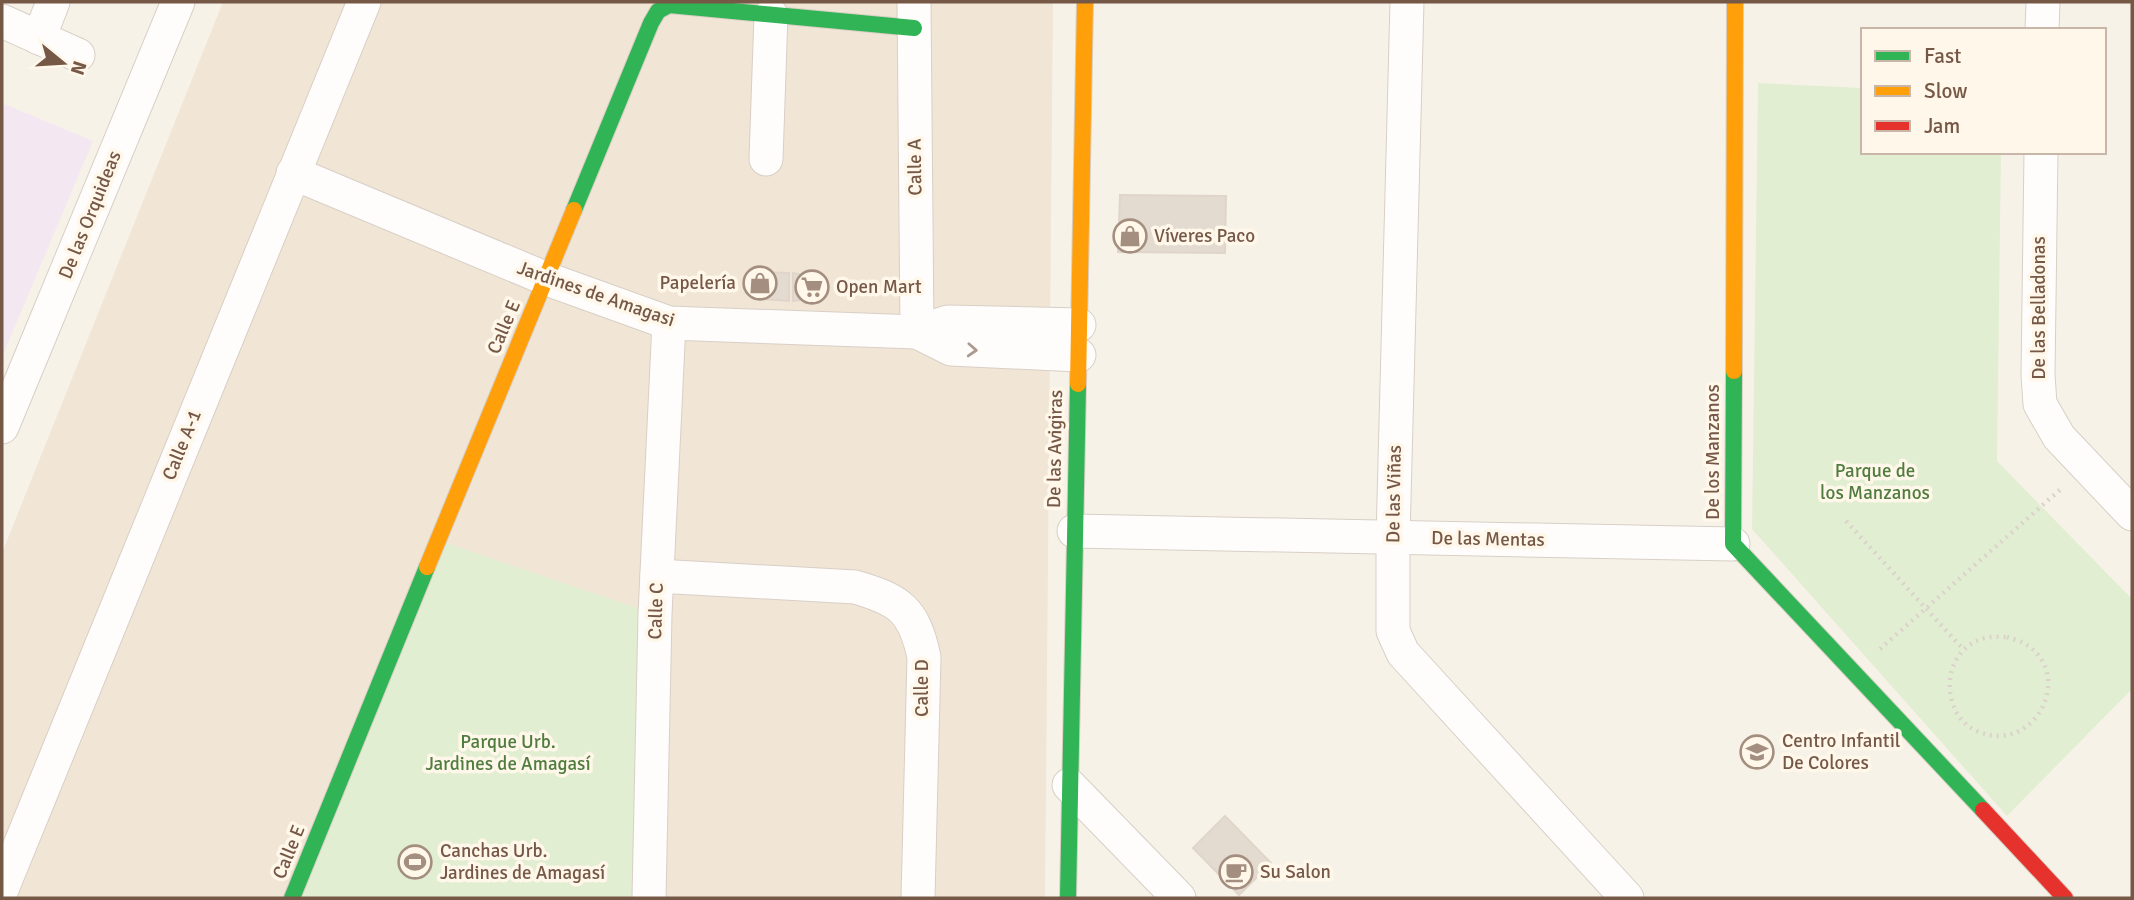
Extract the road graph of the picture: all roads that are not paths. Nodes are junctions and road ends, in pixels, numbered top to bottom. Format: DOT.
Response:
graph roads {
  1 [pos="53,2"];
  2 [pos="178,2"];
  3 [pos="363,2"];
  4 [pos="1085,2"];
  5 [pos="1407,2"];
  6 [pos="1735,2"];
  7 [pos="2043,2"];
  8 [pos="771,15"];
  9 [pos="914,15"];
  10 [pos="2,21"];
  11 [pos="2042,28"];
  12 [pos="39,38"];
  13 [pos="78,55"];
  14 [pos="2041,154"];
  15 [pos="766,159"];
  16 [pos="293,173"];
  17 [pos="547,279"];
  18 [pos="669,323"];
  19 [pos="917,332"];
  20 [pos="1079,340"];
  21 [pos="2,428"];
  22 [pos="2132,514"];
  23 [pos="1074,531"];
  24 [pos="1393,538"];
  25 [pos="1733,544"];
  26 [pos="657,576"];
  27 [pos="1069,785"];
  28 [pos="2,890"];
  29 [pos="292,898"];
  30 [pos="649,898"];
  31 [pos="918,898"];
  32 [pos="1068,898"];
  33 [pos="1180,898"];
  34 [pos="1627,898"];
  35 [pos="2065,898"];
  1 -- 12 [label="street"];
  2 -- 21 [label="street, De las Orquideas"];
  3 -- 16 [label="street, Calle A-1"];
  4 -- 20 [label="street, De las Avigiras"];
  5 -- 24 [label="street, De las Viñas"];
  6 -- 25 [label="street, De los Manzanos"];
  7 -- 11 [label="street"];
  8 -- 9 [label="street, Calle E"];
  8 -- 15 [label="street"];
  8 -- 17 [label="street, Calle E"];
  9 -- 19 [label="street, Calle A"];
  10 -- 12 [label="street"];
  12 -- 13 [label="street"];
  14 -- 22 [label="street, De las Belladonas"];
  16 -- 17 [label="street, Jardines de Amagasi"];
  16 -- 28 [label="street, Calle A-1"];
  17 -- 18 [label="street, Jardines de Amagasi"];
  17 -- 29 [label="street, Calle E"];
  18 -- 19 [label="street, Jardines de Amagasi"];
  18 -- 26 [label="street, Calle C"];
  19 -- 20 [label="street, Jardines de Amagasi"];
  20 -- 23 [label="street, De las Avigiras"];
  23 -- 24 [label="street, De las Mentas"];
  23 -- 27 [label="street, De las Avigiras"];
  24 -- 25 [label="street, De las Mentas"];
  24 -- 34 [label="street, De las Viñas"];
  25 -- 35 [label="street, De los Manzanos"];
  26 -- 30 [label="street, Calle C"];
  26 -- 31 [label="street, Calle D"];
  27 -- 32 [label="street, De las Avigiras"];
  27 -- 33 [label="street"];
}
